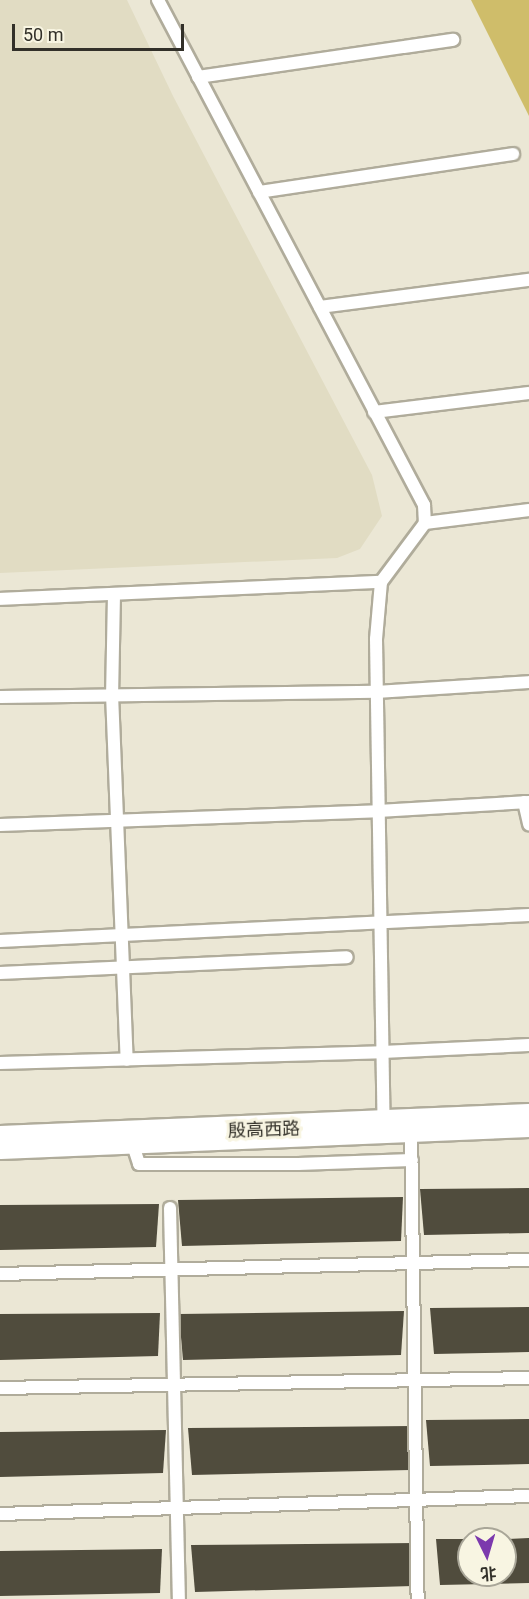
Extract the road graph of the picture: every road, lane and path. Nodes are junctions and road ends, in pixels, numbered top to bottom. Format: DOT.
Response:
graph roads {
  1 [pos="158,0"];
  2 [pos="453,40"];
  3 [pos="198,76"];
  4 [pos="513,154"];
  5 [pos="259,192"];
  6 [pos="529,280"];
  7 [pos="320,307"];
  8 [pos="529,393"];
  9 [pos="374,412"];
  10 [pos="529,510"];
  11 [pos="425,523"];
  12 [pos="381,582"];
  13 [pos="114,594"];
  14 [pos="0,599"];
  15 [pos="529,682"];
  16 [pos="376,692"];
  17 [pos="112,694"];
  18 [pos="0,697"];
  19 [pos="526,802"];
  20 [pos="378,811"];
  21 [pos="117,822"];
  22 [pos="529,824"];
  23 [pos="0,825"];
  24 [pos="529,915"];
  25 [pos="380,923"];
  26 [pos="121,936"];
  27 [pos="0,941"];
  28 [pos="347,957"];
  29 [pos="123,967"];
  30 [pos="0,973"];
  31 [pos="529,1045"];
  32 [pos="382,1052"];
  33 [pos="127,1059"];
  34 [pos="0,1063"];
  35 [pos="529,1101"];
  36 [pos="393,1119"];
  37 [pos="0,1120"];
  38 [pos="529,1120"];
  39 [pos="130,1136"];
  40 [pos="0,1142"];
  41 [pos="412,1160"];
  42 [pos="171,1208"];
  43 [pos="529,1260"];
  44 [pos="413,1263"];
  45 [pos="172,1270"];
  46 [pos="0,1274"];
  47 [pos="529,1378"];
  48 [pos="415,1380"];
  49 [pos="174,1384"];
  50 [pos="0,1388"];
  51 [pos="529,1496"];
  52 [pos="417,1500"];
  53 [pos="177,1508"];
  54 [pos="0,1514"];
  55 [pos="179,1599"];
  56 [pos="418,1599"];
  1 -- 3 [label="lane"];
  2 -- 3 [label="lane"];
  3 -- 5 [label="lane"];
  4 -- 5 [label="lane"];
  5 -- 7 [label="lane"];
  6 -- 7 [label="lane"];
  7 -- 9 [label="lane"];
  8 -- 9 [label="lane"];
  9 -- 11 [label="lane"];
  10 -- 11 [label="lane"];
  11 -- 12 [label="lane"];
  12 -- 13 [label="lane"];
  12 -- 16 [label="lane"];
  13 -- 14 [label="lane"];
  13 -- 17 [label="lane"];
  15 -- 16 [label="lane"];
  16 -- 17 [label="lane"];
  16 -- 20 [label="lane"];
  17 -- 18 [label="lane"];
  17 -- 21 [label="lane"];
  19 -- 20 [label="lane"];
  19 -- 22 [label="lane"];
  20 -- 21 [label="lane"];
  20 -- 25 [label="lane"];
  21 -- 23 [label="lane"];
  21 -- 26 [label="lane"];
  24 -- 25 [label="lane"];
  25 -- 26 [label="lane"];
  25 -- 32 [label="lane"];
  26 -- 27 [label="lane"];
  26 -- 29 [label="lane"];
  28 -- 29 [label="lane"];
  29 -- 30 [label="lane"];
  29 -- 33 [label="lane"];
  31 -- 32 [label="lane"];
  32 -- 33 [label="lane"];
  32 -- 36 [label="lane"];
  33 -- 34 [label="lane"];
  35 -- 36 [label="main road, 殷高西路"];
  36 -- 37 [label="main road, 殷高西路"];
  36 -- 38 [label="main road, 殷高西路"];
  36 -- 39 [label="main road, 殷高西路"];
  36 -- 41 [label="lane"];
  39 -- 40 [label="main road, 殷高西路"];
  39 -- 41 [label="lane"];
  41 -- 44 [label="lane"];
  42 -- 45 [label="lane"];
  43 -- 44 [label="lane"];
  44 -- 45 [label="lane"];
  44 -- 48 [label="lane"];
  45 -- 46 [label="lane"];
  45 -- 49 [label="lane"];
  47 -- 48 [label="lane"];
  48 -- 49 [label="lane"];
  48 -- 52 [label="lane"];
  49 -- 50 [label="lane"];
  49 -- 53 [label="lane"];
  51 -- 52 [label="lane"];
  52 -- 53 [label="lane"];
  52 -- 56 [label="lane"];
  53 -- 54 [label="lane"];
  53 -- 55 [label="lane"];
}
